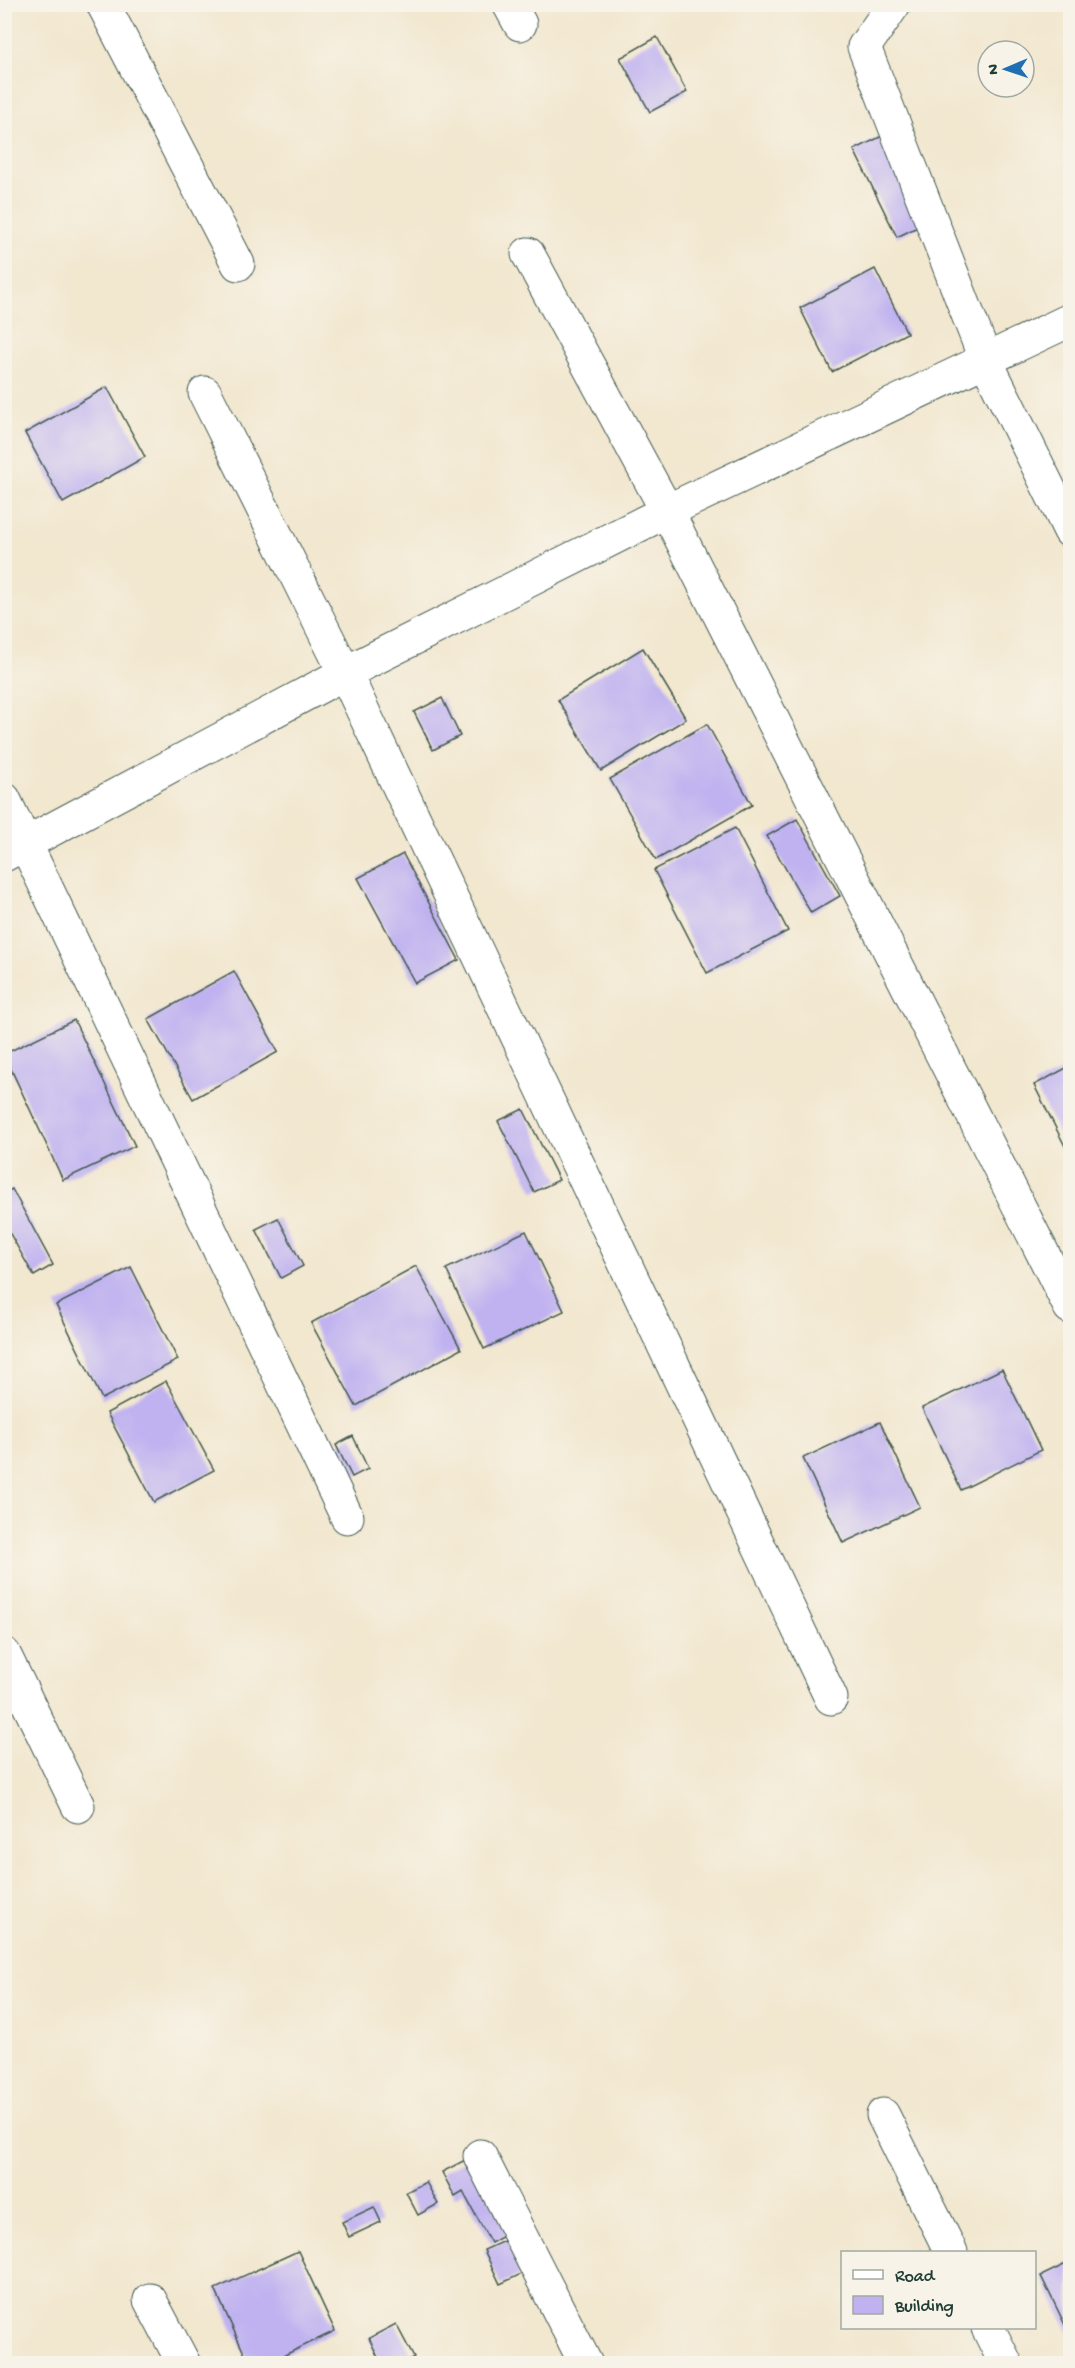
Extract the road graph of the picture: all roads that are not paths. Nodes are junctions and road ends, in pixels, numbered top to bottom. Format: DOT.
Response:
graph roads {
  1 [pos="103,4"];
  2 [pos="894,4"];
  3 [pos="528,254"];
  4 [pos="238,264"];
  5 [pos="1071,320"];
  6 [pos="986,361"];
  7 [pos="205,393"];
  8 [pos="667,512"];
  9 [pos="1071,531"];
  10 [pos="345,673"];
  11 [pos="4,799"];
  12 [pos="15,849"];
  13 [pos="1071,1307"];
  14 [pos="346,1516"];
  15 [pos="4,1654"];
  16 [pos="831,1698"];
  17 [pos="78,1806"];
  18 [pos="883,2115"];
  19 [pos="480,2156"];
  20 [pos="950,2251"];
  21 [pos="150,2300"];
  22 [pos="988,2329"];
  23 [pos="184,2364"];
  24 [pos="586,2364"];
  25 [pos="1006,2364"];
  1 -- 4 [label="street"];
  2 -- 6 [label="street"];
  3 -- 8 [label="street"];
  5 -- 6 [label="street"];
  6 -- 8 [label="street"];
  6 -- 9 [label="street"];
  7 -- 10 [label="street"];
  8 -- 10 [label="street"];
  8 -- 13 [label="street"];
  10 -- 12 [label="street"];
  10 -- 16 [label="street"];
  11 -- 12 [label="street"];
  12 -- 14 [label="street"];
  15 -- 17 [label="street"];
  18 -- 20 [label="street"];
  19 -- 24 [label="street"];
  21 -- 23 [label="street"];
  22 -- 25 [label="street"];
}
